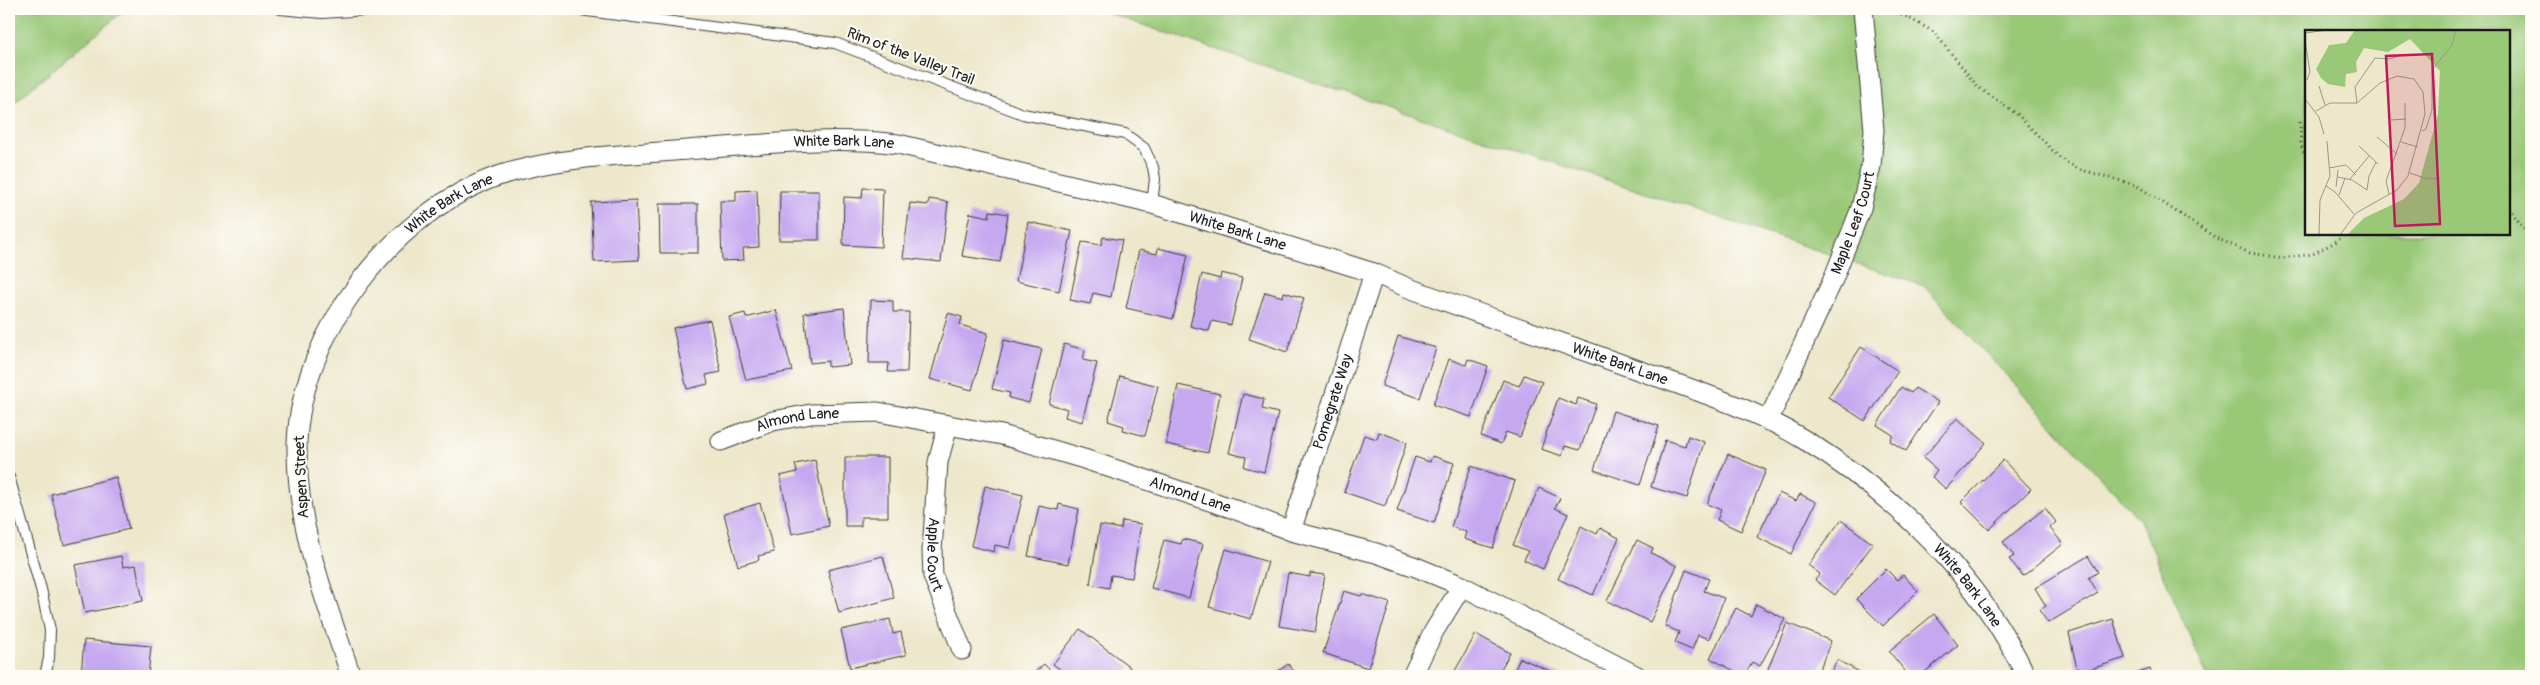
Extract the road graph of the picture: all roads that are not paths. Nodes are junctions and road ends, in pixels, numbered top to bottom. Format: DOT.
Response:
graph roads {
  1 [pos="280,9"];
  2 [pos="382,9"];
  3 [pos="572,9"];
  4 [pos="1863,9"];
  5 [pos="1152,204"];
  6 [pos="1374,273"];
  7 [pos="358,284"];
  8 [pos="1768,421"];
  9 [pos="948,426"];
  10 [pos="721,441"];
  11 [pos="9,477"];
  12 [pos="1291,531"];
  13 [pos="1462,586"];
  14 [pos="962,650"];
  15 [pos="45,676"];
  16 [pos="351,676"];
  17 [pos="1412,676"];
  18 [pos="1636,676"];
  19 [pos="2026,676"];
  1 -- 2 [label="lane"];
  3 -- 5 [label="lane, Rim of the Valley Trail"];
  4 -- 8 [label="street, Maple Leaf Court"];
  5 -- 6 [label="street, White Bark Lane"];
  5 -- 7 [label="street, White Bark Lane"];
  6 -- 8 [label="street, White Bark Lane"];
  6 -- 12 [label="street, Pomegrate Way"];
  7 -- 16 [label="street, Aspen Street"];
  8 -- 19 [label="street, White Bark Lane"];
  9 -- 10 [label="street, Almond Lane"];
  9 -- 12 [label="street, Almond Lane"];
  9 -- 14 [label="street, Apple Court"];
  11 -- 15 [label="lane"];
  12 -- 13 [label="street, Almond Lane"];
  13 -- 17 [label="street"];
  13 -- 18 [label="street, Almond Lane"];
}
